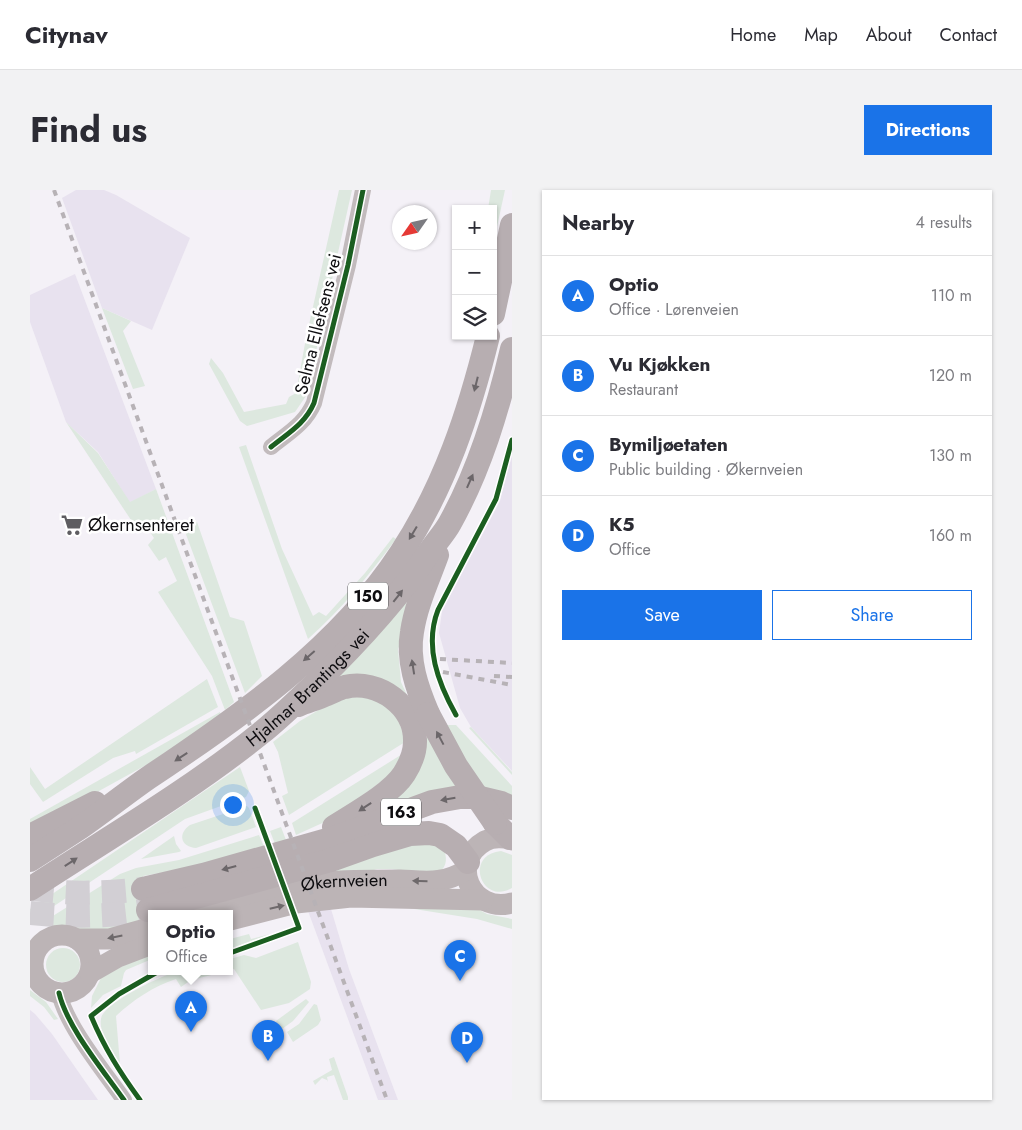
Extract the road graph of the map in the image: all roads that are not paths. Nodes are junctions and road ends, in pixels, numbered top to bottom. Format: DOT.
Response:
graph roads {
  1 [pos="363,190"];
  2 [pos="512,225"];
  3 [pos="497,295"];
  4 [pos="487,340"];
  5 [pos="512,350"];
  6 [pos="271,447"];
  7 [pos="449,525"];
  8 [pos="292,707"];
  9 [pos="419,716"];
  10 [pos="147,779"];
  11 [pos="507,827"];
  12 [pos="30,836"];
  13 [pos="292,850"];
  14 [pos="30,860"];
  15 [pos="467,866"];
  16 [pos="30,889"];
  17 [pos="482,900"];
  18 [pos="510,905"];
  19 [pos="148,909"];
  20 [pos="203,910"];
  21 [pos="233,919"];
  22 [pos="77,938"];
  23 [pos="148,946"];
  24 [pos="33,952"];
  25 [pos="90,973"];
  26 [pos="34,980"];
  27 [pos="59,993"];
  28 [pos="124,1100"];
  1 -- 6 [label="street, Selma Ellefsens vei"];
  2 -- 3 [label="highway"];
  4 -- 10 [label="highway, Hjalmar Brantings vei / 150, one-way"];
  7 -- 5 [label="highway, Hjalmar Brantings vei / 150, one-way"];
  8 -- 7 [label="highway, Hjalmar Brantings vei / 150, one-way"];
  9 -- 7 [label="highway, one-way"];
  8 -- 9 [label="highway"];
  16 -- 8 [label="highway, Hjalmar Brantings vei / 150, one-way"];
  11 -- 9 [label="highway, one-way, bridge"];
  9 -- 13 [label="highway, one-way"];
  10 -- 12 [label="highway"];
  10 -- 14 [label="highway, Hjalmar Brantings vei / 150"];
  11 -- 13 [label="highway, 163, one-way"];
  11 -- 15 [label="main road"];
  13 -- 19 [label="highway, 163, one-way"];
  15 -- 17 [label="main road"];
  15 -- 19 [label="highway, 163"];
  15 -- 20 [label="main road, Økernveien, one-way"];
  17 -- 18 [label="main road, Økernveien"];
  21 -- 17 [label="main road, Økernveien, one-way"];
  19 -- 22 [label="main road, one-way"];
  22 -- 24 [label="main road"];
  22 -- 25 [label="main road"];
  23 -- 25 [label="main road"];
  24 -- 26 [label="main road"];
  25 -- 27 [label="main road"];
  26 -- 27 [label="main road"];
  27 -- 28 [label="street"];
}
